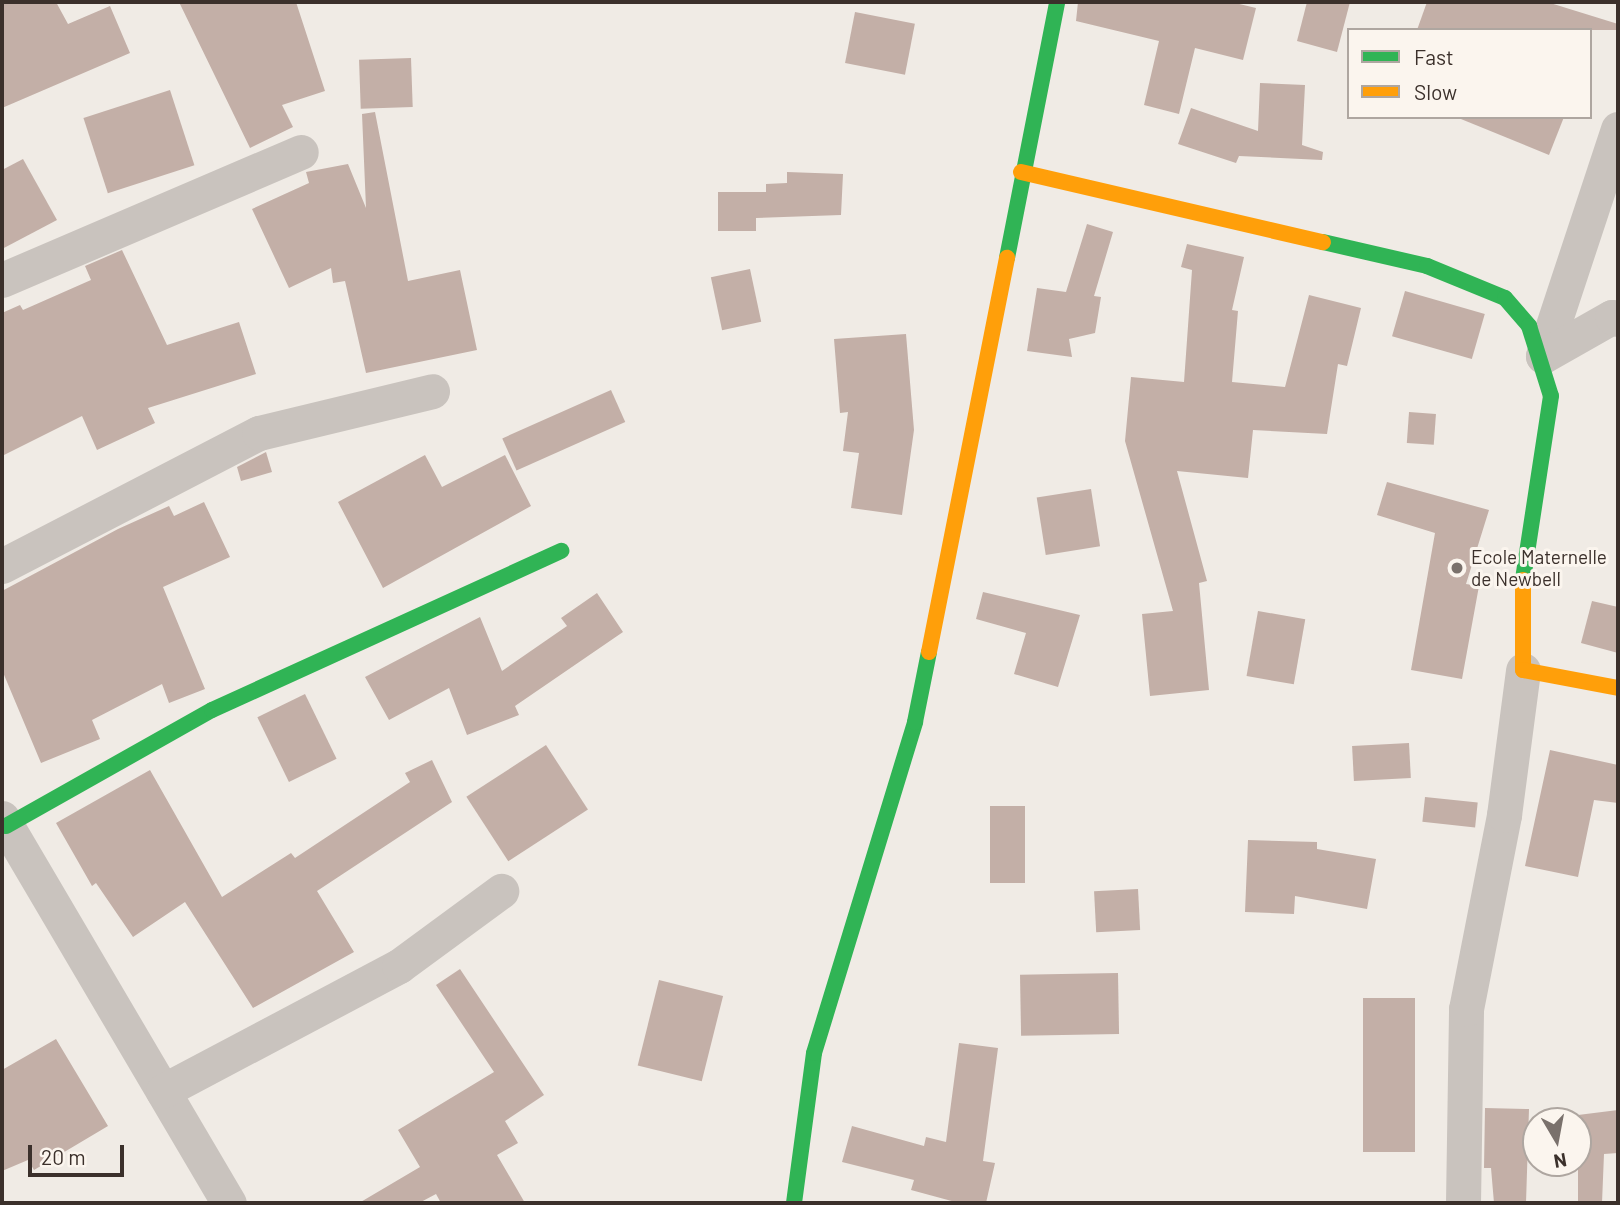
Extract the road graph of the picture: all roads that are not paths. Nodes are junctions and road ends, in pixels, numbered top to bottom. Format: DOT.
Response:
graph roads {
  1 [pos="1057,2"];
  2 [pos="1618,130"];
  3 [pos="301,152"];
  4 [pos="1021,172"];
  5 [pos="2,280"];
  6 [pos="1618,319"];
  7 [pos="1543,356"];
  8 [pos="432,391"];
  9 [pos="561,551"];
  10 [pos="2,566"];
  11 [pos="1523,670"];
  12 [pos="1618,688"];
  13 [pos="4,822"];
  14 [pos="501,891"];
  15 [pos="163,1091"];
  16 [pos="229,1203"];
  17 [pos="794,1203"];
  18 [pos="1463,1203"];
  1 -- 4 [label="street"];
  2 -- 7 [label="street"];
  3 -- 5 [label="street"];
  4 -- 7 [label="street"];
  4 -- 17 [label="street"];
  6 -- 7 [label="street"];
  7 -- 11 [label="street"];
  8 -- 10 [label="street"];
  9 -- 13 [label="street"];
  11 -- 12 [label="street"];
  11 -- 18 [label="street"];
  13 -- 15 [label="street"];
  14 -- 15 [label="street"];
  15 -- 16 [label="street"];
}
